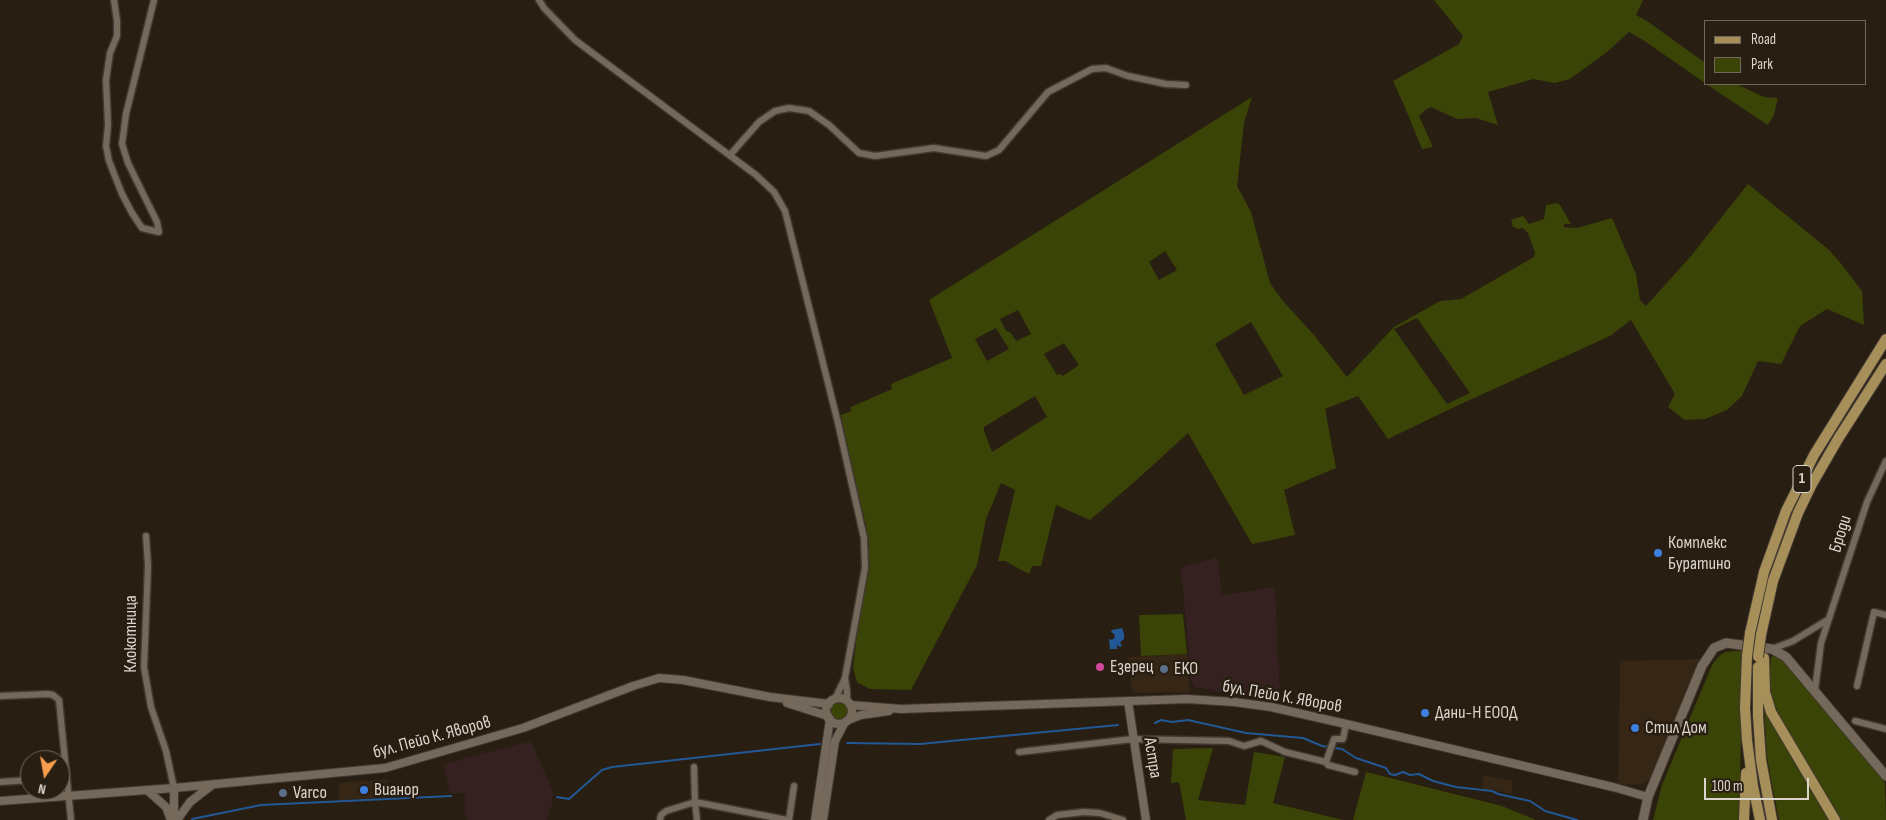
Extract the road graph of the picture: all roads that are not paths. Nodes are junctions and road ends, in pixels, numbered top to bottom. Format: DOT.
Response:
graph roads {
  1 [pos="114,0"];
  2 [pos="154,0"];
  3 [pos="539,0"];
  4 [pos="1186,85"];
  5 [pos="730,155"];
  6 [pos="1886,339"];
  7 [pos="1886,364"];
  8 [pos="1886,461"];
  9 [pos="146,536"];
  10 [pos="1886,615"];
  11 [pos="1829,619"];
  12 [pos="1772,649"];
  13 [pos="1761,658"];
  14 [pos="844,678"];
  15 [pos="1857,686"];
  16 [pos="1815,690"];
  17 [pos="0,696"];
  18 [pos="770,698"];
  19 [pos="832,701"];
  20 [pos="1128,701"];
  21 [pos="849,703"];
  22 [pos="901,709"];
  23 [pos="829,717"];
  24 [pos="846,721"];
  25 [pos="1856,721"];
  26 [pos="1346,724"];
  27 [pos="1886,729"];
  28 [pos="1133,738"];
  29 [pos="1747,740"];
  30 [pos="62,750"];
  31 [pos="1019,752"];
  32 [pos="1326,759"];
  33 [pos="694,767"];
  34 [pos="1355,772"];
  35 [pos="1886,776"];
  36 [pos="20,781"];
  37 [pos="0,782"];
  38 [pos="214,784"];
  39 [pos="794,786"];
  40 [pos="174,788"];
  41 [pos="148,790"];
  42 [pos="70,796"];
  43 [pos="1648,797"];
  44 [pos="20,799"];
  45 [pos="0,800"];
  46 [pos="68,800"];
  47 [pos="695,802"];
  48 [pos="71,820"];
  49 [pos="174,820"];
  50 [pos="660,820"];
  51 [pos="697,820"];
  52 [pos="788,820"];
  53 [pos="815,820"];
  54 [pos="823,820"];
  55 [pos="1049,820"];
  56 [pos="1123,820"];
  57 [pos="1146,820"];
  58 [pos="1643,820"];
  59 [pos="1744,820"];
  60 [pos="1760,820"];
  61 [pos="1772,820"];
  62 [pos="1835,820"];
  1 -- 2 [label="street"];
  3 -- 5 [label="street"];
  4 -- 5 [label="street"];
  5 -- 14 [label="street"];
  6 -- 29 [label="main road, 1, bridge"];
  7 -- 13 [label="main road, 1, bridge"];
  8 -- 11 [label="street, Броди"];
  9 -- 40 [label="street, Клокотница"];
  10 -- 15 [label="street"];
  11 -- 12 [label="street"];
  11 -- 16 [label="street, Броди"];
  12 -- 16 [label="main road"];
  12 -- 43 [label="main road"];
  13 -- 61 [label="main road, 1"];
  13 -- 62 [label="main road"];
  14 -- 19 [label="street"];
  14 -- 21 [label="street"];
  16 -- 35 [label="main road"];
  17 -- 30 [label="street"];
  18 -- 19 [label="street, бул. Пейо К. Яворов"];
  18 -- 23 [label="street, бул. Пейо К. Яворов"];
  18 -- 38 [label="street, бул. Пейо К. Яворов"];
  19 -- 21 [label="street"];
  19 -- 23 [label="street"];
  20 -- 22 [label="street, бул. Пейо К. Яворов"];
  20 -- 26 [label="street, бул. Пейо К. Яворов"];
  20 -- 28 [label="street, Астра"];
  21 -- 22 [label="street, бул. Пейо К. Яворов"];
  21 -- 24 [label="street"];
  22 -- 24 [label="street, бул. Пейо К. Яворов"];
  23 -- 24 [label="street"];
  23 -- 53 [label="street"];
  24 -- 54 [label="street"];
  25 -- 27 [label="street"];
  26 -- 32 [label="street"];
  26 -- 43 [label="street, бул. Пейо К. Яворов"];
  28 -- 31 [label="street"];
  28 -- 32 [label="street"];
  28 -- 57 [label="street, Астра"];
  29 -- 59 [label="main road"];
  29 -- 60 [label="main road, 1"];
  32 -- 34 [label="street"];
  33 -- 47 [label="street"];
  36 -- 37 [label="street"];
  38 -- 40 [label="street, бул. Пейо К. Яворов"];
  38 -- 49 [label="street"];
  39 -- 52 [label="street"];
  40 -- 41 [label="street, бул. Пейо К. Яворов"];
  40 -- 49 [label="street"];
  41 -- 42 [label="street, бул. Пейо К. Яворов"];
  41 -- 49 [label="street"];
  43 -- 58 [label="main road"];
  44 -- 45 [label="street, бул. Пейо К. Яворов"];
  46 -- 48 [label="street"];
  47 -- 50 [label="street"];
  47 -- 51 [label="street"];
  47 -- 52 [label="street"];
  55 -- 56 [label="street"];
}
